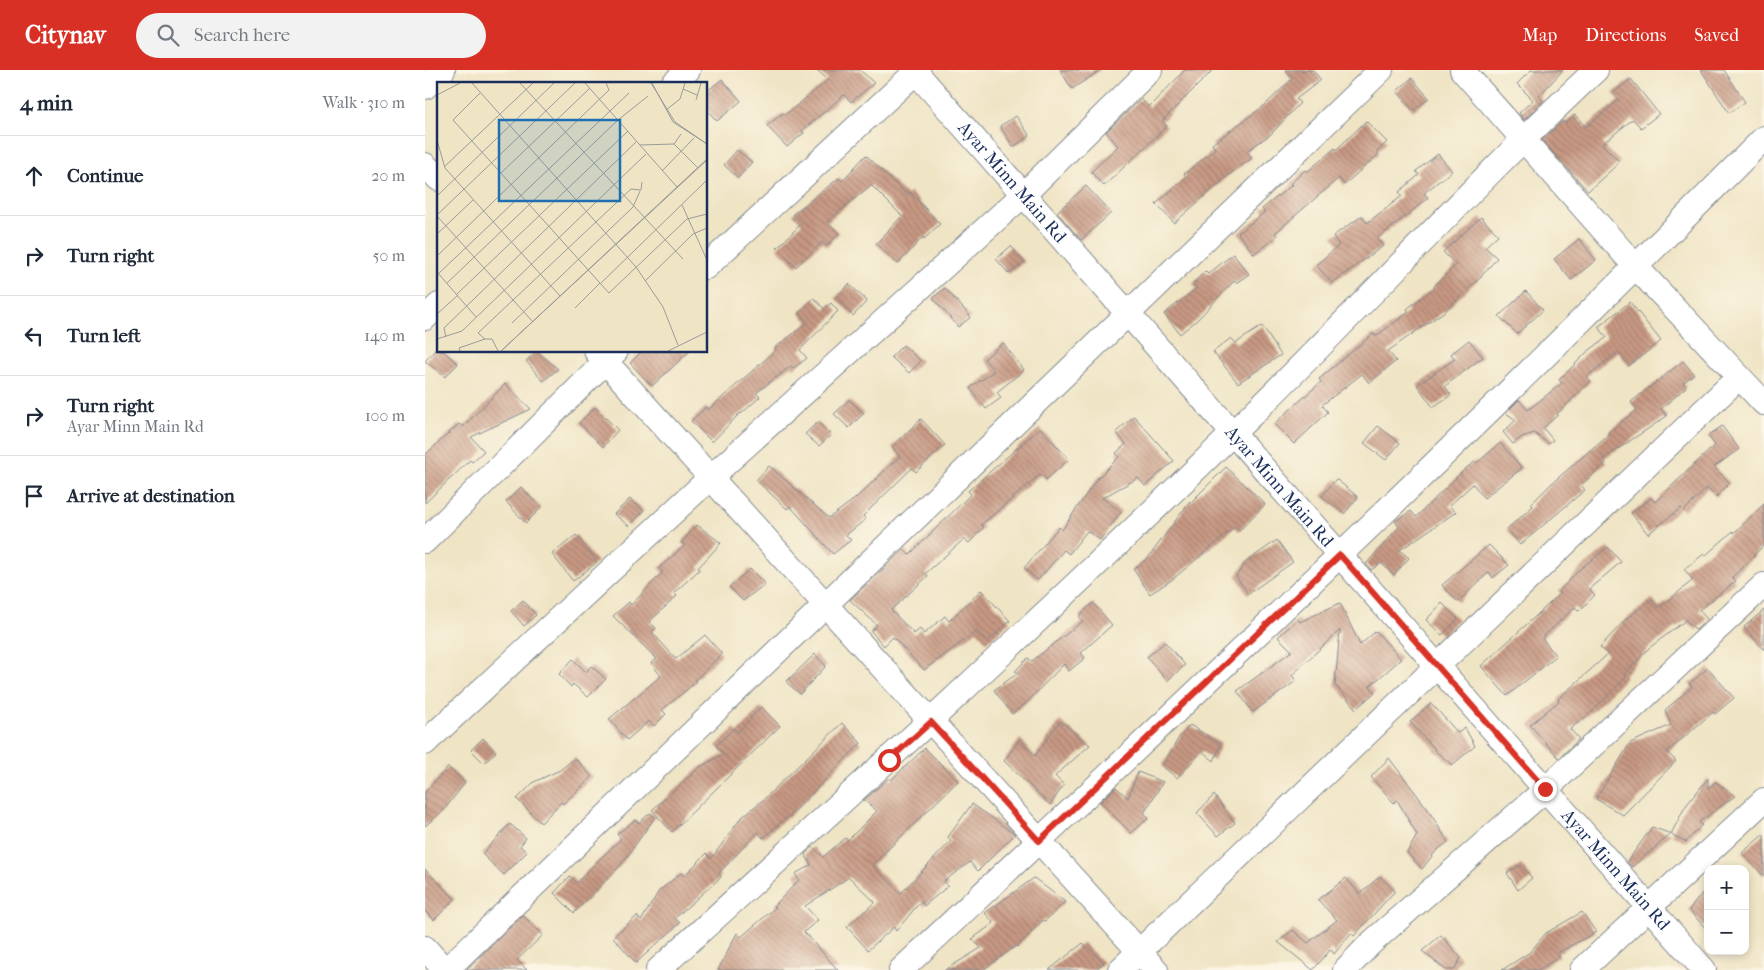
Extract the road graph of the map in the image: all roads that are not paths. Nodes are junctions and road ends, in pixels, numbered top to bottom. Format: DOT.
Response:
graph roads {
  1 [pos="443,70"];
  2 [pos="688,70"];
  3 [pos="1150,70"];
  4 [pos="1381,70"];
  5 [pos="1462,70"];
  6 [pos="1596,70"];
  7 [pos="916,71"];
  8 [pos="675,82"];
  9 [pos="425,87"];
  10 [pos="1523,138"];
  11 [pos="1764,138"];
  12 [pos="425,164"];
  13 [pos="437,177"];
  14 [pos="1023,195"];
  15 [pos="707,266"];
  16 [pos="1636,267"];
  17 [pos="437,307"];
  18 [pos="1128,314"];
  19 [pos="425,318"];
  20 [pos="606,355"];
  21 [pos="1739,377"];
  22 [pos="1764,403"];
  23 [pos="1233,434"];
  24 [pos="710,478"];
  25 [pos="425,541"];
  26 [pos="1340,555"];
  27 [pos="1764,586"];
  28 [pos="824,604"];
  29 [pos="1438,667"];
  30 [pos="931,722"];
  31 [pos="425,743"];
  32 [pos="1545,789"];
  33 [pos="1764,800"];
  34 [pos="1039,841"];
  35 [pos="1649,908"];
  36 [pos="425,948"];
  37 [pos="1139,952"];
  38 [pos="445,970"];
  39 [pos="658,970"];
  40 [pos="901,970"];
  41 [pos="1120,970"];
  42 [pos="1156,970"];
  43 [pos="1345,970"];
  44 [pos="1582,970"];
  45 [pos="1704,970"];
  1 -- 9 [label="street"];
  2 -- 8 [label="street"];
  3 -- 14 [label="street"];
  4 -- 18 [label="street"];
  5 -- 10 [label="street"];
  6 -- 10 [label="street"];
  7 -- 14 [label="street, Ayar Minn Main Rd"];
  7 -- 15 [label="street"];
  10 -- 16 [label="street"];
  10 -- 23 [label="street"];
  11 -- 16 [label="street"];
  12 -- 13 [label="street"];
  14 -- 18 [label="street, Ayar Minn Main Rd"];
  14 -- 24 [label="street"];
  16 -- 21 [label="street"];
  16 -- 26 [label="street"];
  17 -- 19 [label="street"];
  18 -- 23 [label="street, Ayar Minn Main Rd"];
  18 -- 28 [label="street"];
  20 -- 24 [label="street"];
  20 -- 25 [label="street"];
  21 -- 22 [label="street"];
  21 -- 29 [label="street"];
  23 -- 26 [label="street, Ayar Minn Main Rd"];
  23 -- 30 [label="street"];
  24 -- 28 [label="street"];
  24 -- 31 [label="street"];
  26 -- 29 [label="street, Ayar Minn Main Rd"];
  26 -- 34 [label="street"];
  27 -- 32 [label="street"];
  28 -- 30 [label="street"];
  28 -- 38 [label="street"];
  29 -- 32 [label="street, Ayar Minn Main Rd"];
  29 -- 37 [label="street"];
  30 -- 34 [label="street"];
  30 -- 39 [label="street"];
  32 -- 35 [label="street, Ayar Minn Main Rd"];
  32 -- 43 [label="street"];
  33 -- 35 [label="street"];
  34 -- 37 [label="street"];
  34 -- 40 [label="street"];
  35 -- 44 [label="street"];
  35 -- 45 [label="street, Ayar Minn Main Rd"];
  36 -- 38 [label="street"];
  37 -- 41 [label="street"];
  37 -- 42 [label="street"];
}
